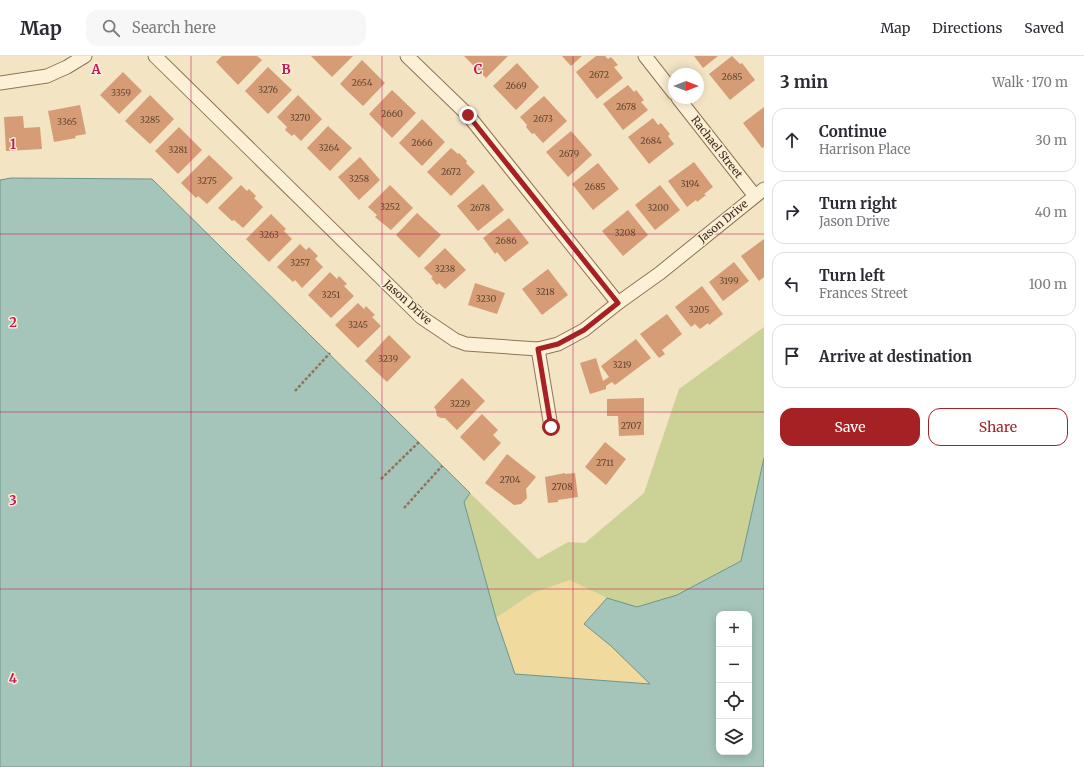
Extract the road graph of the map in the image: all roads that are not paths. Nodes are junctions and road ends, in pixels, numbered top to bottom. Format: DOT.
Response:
graph roads {
  1 [pos="85,56"];
  2 [pos="156,56"];
  3 [pos="406,56"];
  4 [pos="645,56"];
  5 [pos="0,83"];
  6 [pos="668,85"];
  7 [pos="683,104"];
  8 [pos="760,192"];
  9 [pos="618,303"];
  10 [pos="538,349"];
  11 [pos="551,427"];
  1 -- 5 [label="street"];
  2 -- 10 [label="street, Jason Drive"];
  3 -- 9 [label="street"];
  4 -- 6 [label="street"];
  7 -- 8 [label="street, Rachael Street"];
  8 -- 9 [label="street, Jason Drive"];
  9 -- 10 [label="street, Jason Drive"];
  10 -- 11 [label="street"];
}
